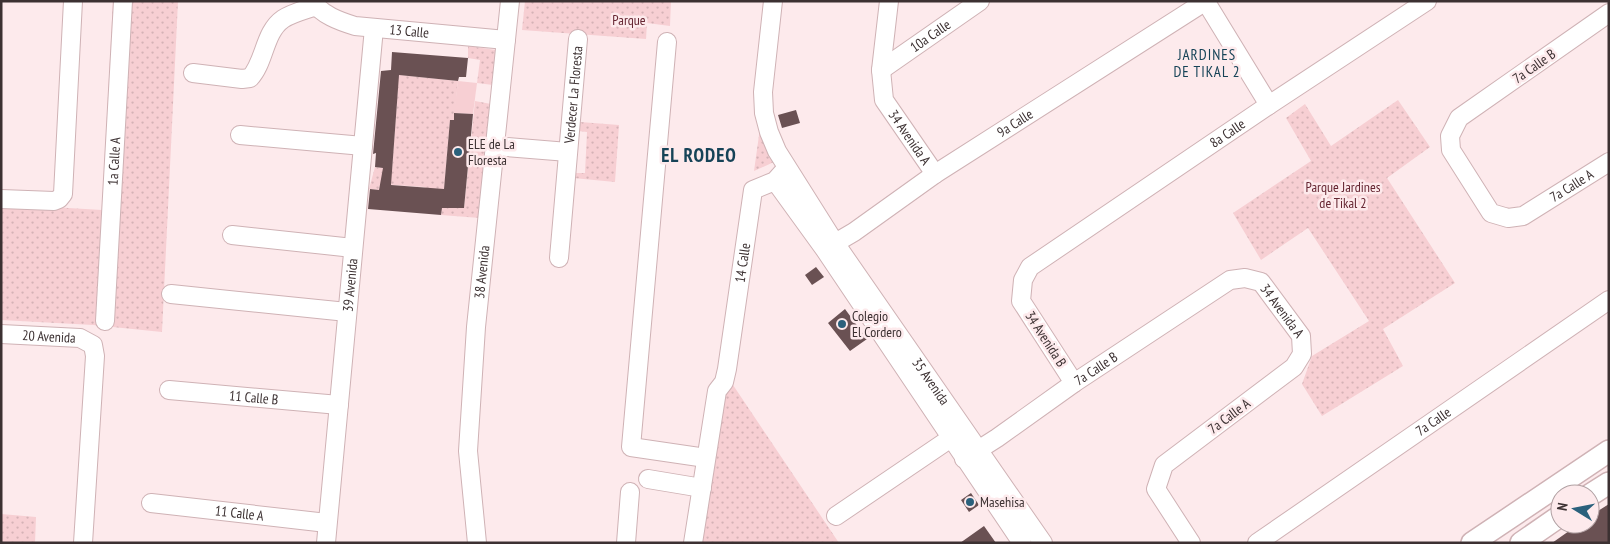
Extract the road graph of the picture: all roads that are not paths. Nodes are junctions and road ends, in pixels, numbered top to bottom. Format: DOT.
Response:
graph roads {
  1 [pos="73,1"];
  2 [pos="123,1"];
  3 [pos="510,1"];
  4 [pos="773,1"];
  5 [pos="889,1"];
  6 [pos="980,1"];
  7 [pos="1206,1"];
  8 [pos="1427,1"];
  9 [pos="314,4"];
  10 [pos="1609,13"];
  11 [pos="374,28"];
  12 [pos="578,39"];
  13 [pos="506,40"];
  14 [pos="667,42"];
  15 [pos="881,70"];
  16 [pos="193,74"];
  17 [pos="1269,104"];
  18 [pos="240,135"];
  19 [pos="363,146"];
  20 [pos="494,146"];
  21 [pos="568,152"];
  22 [pos="1609,162"];
  23 [pos="935,174"];
  24 [pos="781,175"];
  25 [pos="1,199"];
  26 [pos="1508,218"];
  27 [pos="232,235"];
  28 [pos="830,246"];
  29 [pos="353,248"];
  30 [pos="559,258"];
  31 [pos="1030,267"];
  32 [pos="1230,280"];
  33 [pos="170,294"];
  34 [pos="1609,300"];
  35 [pos="347,312"];
  36 [pos="105,321"];
  37 [pos="1,334"];
  38 [pos="1294,367"];
  39 [pos="1074,383"];
  40 [pos="169,390"];
  41 [pos="339,405"];
  42 [pos="951,438"];
  43 [pos="1609,451"];
  44 [pos="971,454"];
  45 [pos="706,458"];
  46 [pos="648,479"];
  47 [pos="702,488"];
  48 [pos="630,492"];
  49 [pos="151,503"];
  50 [pos="836,516"];
  51 [pos="328,523"];
  52 [pos="1550,523"];
  53 [pos="83,543"];
  54 [pos="326,543"];
  55 [pos="477,543"];
  56 [pos="626,543"];
  57 [pos="693,543"];
  58 [pos="1022,543"];
  59 [pos="1043,543"];
  60 [pos="1191,543"];
  61 [pos="1257,543"];
  62 [pos="1472,543"];
  63 [pos="1521,543"];
  1 -- 25 [label="street"];
  2 -- 36 [label="street, 1a Calle A"];
  3 -- 13 [label="street, 38 Avenida"];
  4 -- 24 [label="street"];
  5 -- 15 [label="street, 34 Avenida A"];
  6 -- 15 [label="street, 10a Calle"];
  7 -- 17 [label="street"];
  7 -- 23 [label="street, 9a Calle"];
  8 -- 17 [label="street, 8a Calle"];
  9 -- 11 [label="street, 13 Calle"];
  9 -- 16 [label="street"];
  10 -- 26 [label="street, 7a Calle B"];
  11 -- 13 [label="street, 13 Calle"];
  11 -- 19 [label="street, 39 Avenida"];
  12 -- 21 [label="street, Verdecer La Floresta"];
  13 -- 20 [label="street, 38 Avenida"];
  14 -- 45 [label="street"];
  15 -- 23 [label="street, 34 Avenida A"];
  17 -- 31 [label="street, 8a Calle"];
  18 -- 19 [label="street"];
  19 -- 29 [label="street, 39 Avenida"];
  20 -- 21 [label="street, Verdecer La Floresta"];
  20 -- 55 [label="street, 38 Avenida"];
  21 -- 30 [label="street, Verdecer La Floresta"];
  22 -- 26 [label="street, 7a Calle A"];
  23 -- 28 [label="street, 9a Calle"];
  24 -- 28 [label="street, 35 Avenida"];
  24 -- 45 [label="street, 14 Calle"];
  27 -- 29 [label="street"];
  28 -- 42 [label="street, 35 Avenida"];
  28 -- 44 [label="street, 35 Avenida"];
  29 -- 35 [label="street, 39 Avenida"];
  31 -- 39 [label="street, 34 Avenida B"];
  32 -- 38 [label="street, 34 Avenida A"];
  32 -- 39 [label="street, 7a Calle B"];
  33 -- 35 [label="street"];
  34 -- 61 [label="street, 7a Calle"];
  35 -- 41 [label="street, 39 Avenida"];
  37 -- 53 [label="street, 20 Avenida"];
  38 -- 60 [label="street, 7a Calle A"];
  39 -- 44 [label="street, 7a Calle B"];
  40 -- 41 [label="street, 11 Calle B"];
  41 -- 51 [label="street, 39 Avenida"];
  42 -- 44 [label="street, 35 Avenida"];
  42 -- 50 [label="street"];
  43 -- 62 [label="main road"];
  44 -- 58 [label="street, 35 Avenida"];
  44 -- 59 [label="street, 35 Avenida"];
  45 -- 47 [label="street, 14 Calle"];
  46 -- 47 [label="street"];
  47 -- 57 [label="street, 14 Calle"];
  48 -- 56 [label="street"];
  49 -- 51 [label="street, 11 Calle A"];
  51 -- 54 [label="street, 39 Avenida"];
  52 -- 63 [label="main road"];
}
